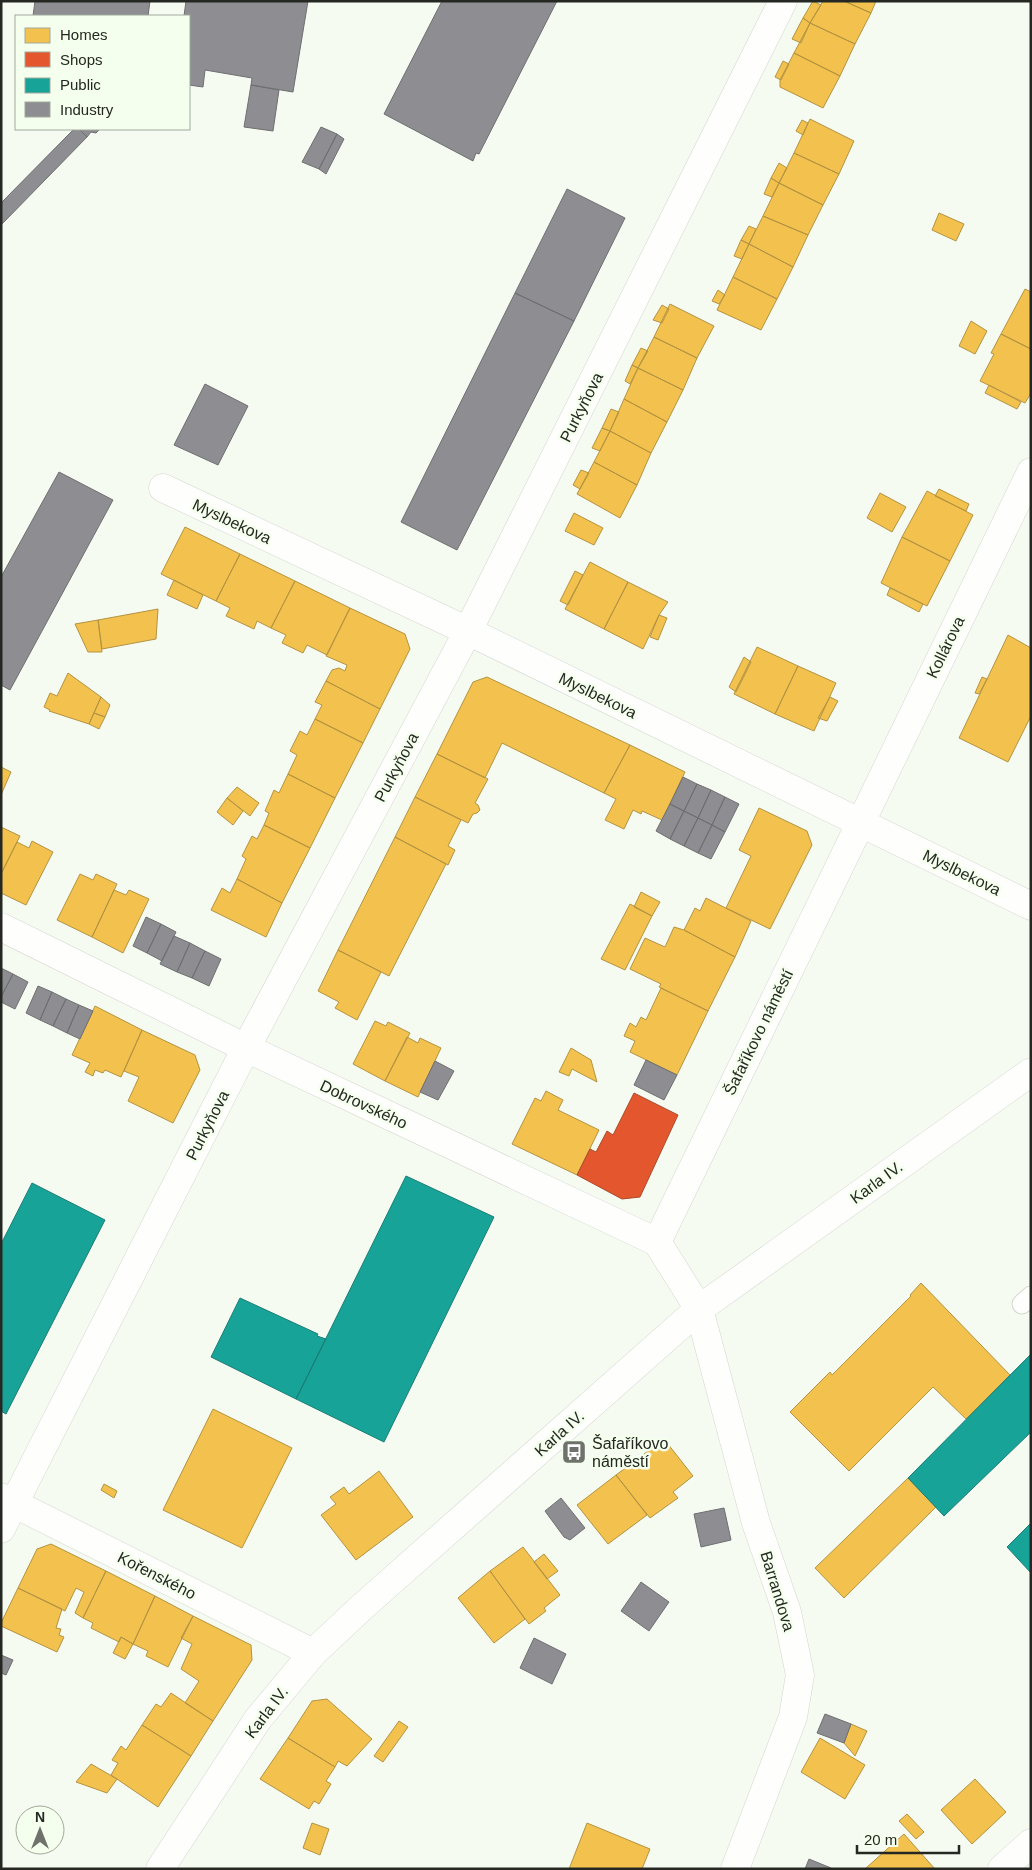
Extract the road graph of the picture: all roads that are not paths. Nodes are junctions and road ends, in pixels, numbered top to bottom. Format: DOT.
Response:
graph roads {
  1 [pos="783,1"];
  2 [pos="1031,472"];
  3 [pos="163,488"];
  4 [pos="468,632"];
  5 [pos="859,822"];
  6 [pos="1031,906"];
  7 [pos="1,928"];
  8 [pos="246,1048"];
  9 [pos="1031,1072"];
  10 [pos="657,1242"];
  11 [pos="699,1309"];
  12 [pos="8,1500"];
  13 [pos="1,1529"];
  14 [pos="313,1653"];
  15 [pos="1031,1843"];
  16 [pos="160,1869"];
  17 [pos="735,1869"];
  18 [pos="1002,1869"];
  1 -- 4 [label="street, Purkyňova"];
  2 -- 5 [label="street, Kollárova"];
  3 -- 4 [label="street, Myslbekova"];
  4 -- 5 [label="street, Myslbekova"];
  4 -- 8 [label="street, Purkyňova"];
  5 -- 6 [label="street, Myslbekova"];
  5 -- 10 [label="street, Šafaříkovo náměstí"];
  7 -- 8 [label="street, Dobrovského"];
  8 -- 10 [label="street, Dobrovského"];
  8 -- 12 [label="street, Purkyňova"];
  9 -- 11 [label="street, Karla IV."];
  10 -- 11 [label="street"];
  11 -- 14 [label="street, Karla IV."];
  11 -- 17 [label="street, Barrandova"];
  12 -- 13 [label="street, Purkyňova"];
  12 -- 14 [label="street, Kořenského"];
  14 -- 16 [label="street, Karla IV."];
  15 -- 18 [label="street"];
}
